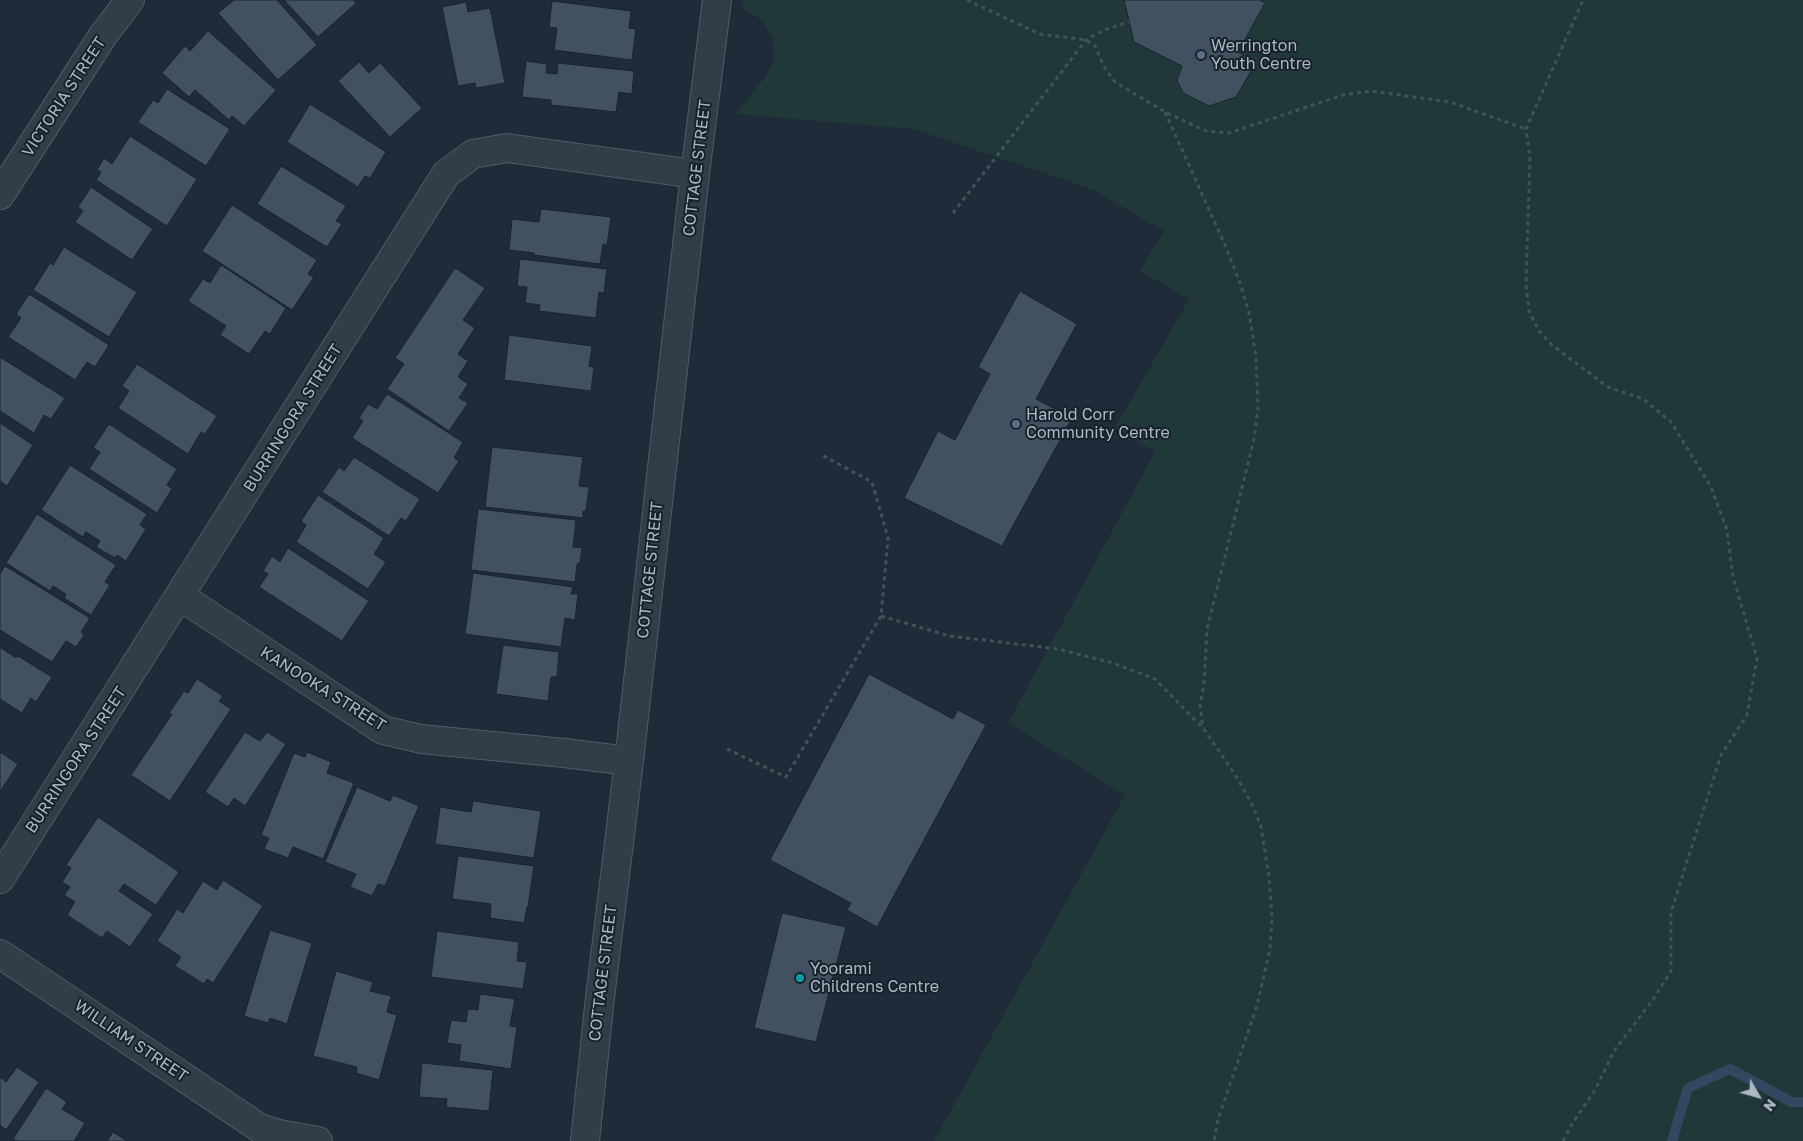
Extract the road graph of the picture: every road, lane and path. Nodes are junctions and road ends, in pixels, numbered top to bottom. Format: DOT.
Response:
graph roads {
  1 [pos="130,0"];
  2 [pos="717,0"];
  3 [pos="967,0"];
  4 [pos="1582,0"];
  5 [pos="1129,22"];
  6 [pos="1086,40"];
  7 [pos="1165,112"];
  8 [pos="1526,129"];
  9 [pos="695,174"];
  10 [pos="0,195"];
  11 [pos="953,213"];
  12 [pos="820,454"];
  13 [pos="180,596"];
  14 [pos="880,616"];
  15 [pos="1203,728"];
  16 [pos="727,749"];
  17 [pos="629,761"];
  18 [pos="0,879"];
  19 [pos="0,954"];
  20 [pos="270,1135"];
  21 [pos="584,1138"];
  22 [pos="318,1141"];
  23 [pos="1214,1141"];
  24 [pos="1563,1141"];
  1 -- 10 [label="street, VICTORIA STREET"];
  2 -- 9 [label="street, COTTAGE STREET"];
  3 -- 6 [label="path"];
  4 -- 8 [label="path"];
  5 -- 6 [label="path"];
  6 -- 7 [label="path"];
  6 -- 11 [label="path"];
  7 -- 8 [label="path"];
  7 -- 15 [label="path"];
  8 -- 24 [label="path"];
  9 -- 13 [label="street, BURRINGORA STREET"];
  9 -- 17 [label="street, COTTAGE STREET"];
  12 -- 14 [label="path"];
  13 -- 17 [label="street, KANOOKA STREET"];
  13 -- 18 [label="street, BURRINGORA STREET"];
  14 -- 15 [label="path"];
  14 -- 16 [label="path"];
  15 -- 23 [label="path"];
  17 -- 21 [label="street, COTTAGE STREET"];
  19 -- 20 [label="street, WILLIAM STREET"];
  20 -- 22 [label="street, WILLIAM STREET"];
}
